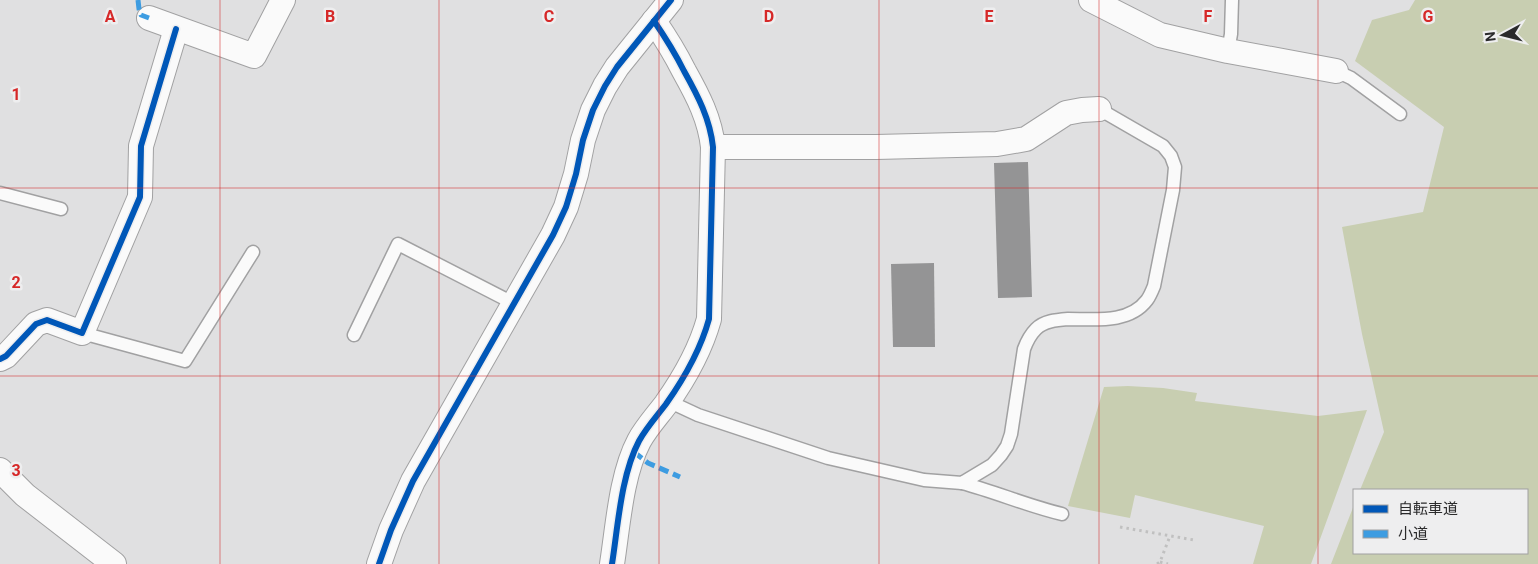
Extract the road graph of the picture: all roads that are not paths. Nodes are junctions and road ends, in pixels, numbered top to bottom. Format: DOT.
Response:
graph roads {
  1 [pos="284,0"];
  2 [pos="1091,0"];
  3 [pos="1232,0"];
  4 [pos="659,8"];
  5 [pos="149,18"];
  6 [pos="176,29"];
  7 [pos="1228,51"];
  8 [pos="1336,71"];
  9 [pos="1099,109"];
  10 [pos="1400,114"];
  11 [pos="713,147"];
  12 [pos="0,193"];
  13 [pos="61,209"];
  14 [pos="253,252"];
  15 [pos="514,304"];
  16 [pos="82,333"];
  17 [pos="354,335"];
  18 [pos="0,359"];
  19 [pos="668,401"];
  20 [pos="0,470"];
  21 [pos="962,483"];
  22 [pos="1062,514"];
  23 [pos="114,564"];
  24 [pos="379,564"];
  25 [pos="612,564"];
  1 -- 6 [label="street"];
  2 -- 7 [label="street"];
  3 -- 7 [label="lane"];
  4 -- 11 [label="street"];
  4 -- 15 [label="street"];
  5 -- 6 [label="street"];
  6 -- 16 [label="street"];
  7 -- 8 [label="street"];
  8 -- 10 [label="lane"];
  9 -- 11 [label="street"];
  9 -- 21 [label="lane"];
  11 -- 19 [label="street"];
  12 -- 13 [label="lane"];
  14 -- 16 [label="lane"];
  15 -- 17 [label="lane"];
  15 -- 24 [label="street"];
  16 -- 18 [label="street"];
  19 -- 21 [label="lane"];
  19 -- 25 [label="street"];
  20 -- 23 [label="street"];
  21 -- 22 [label="lane"];
}
